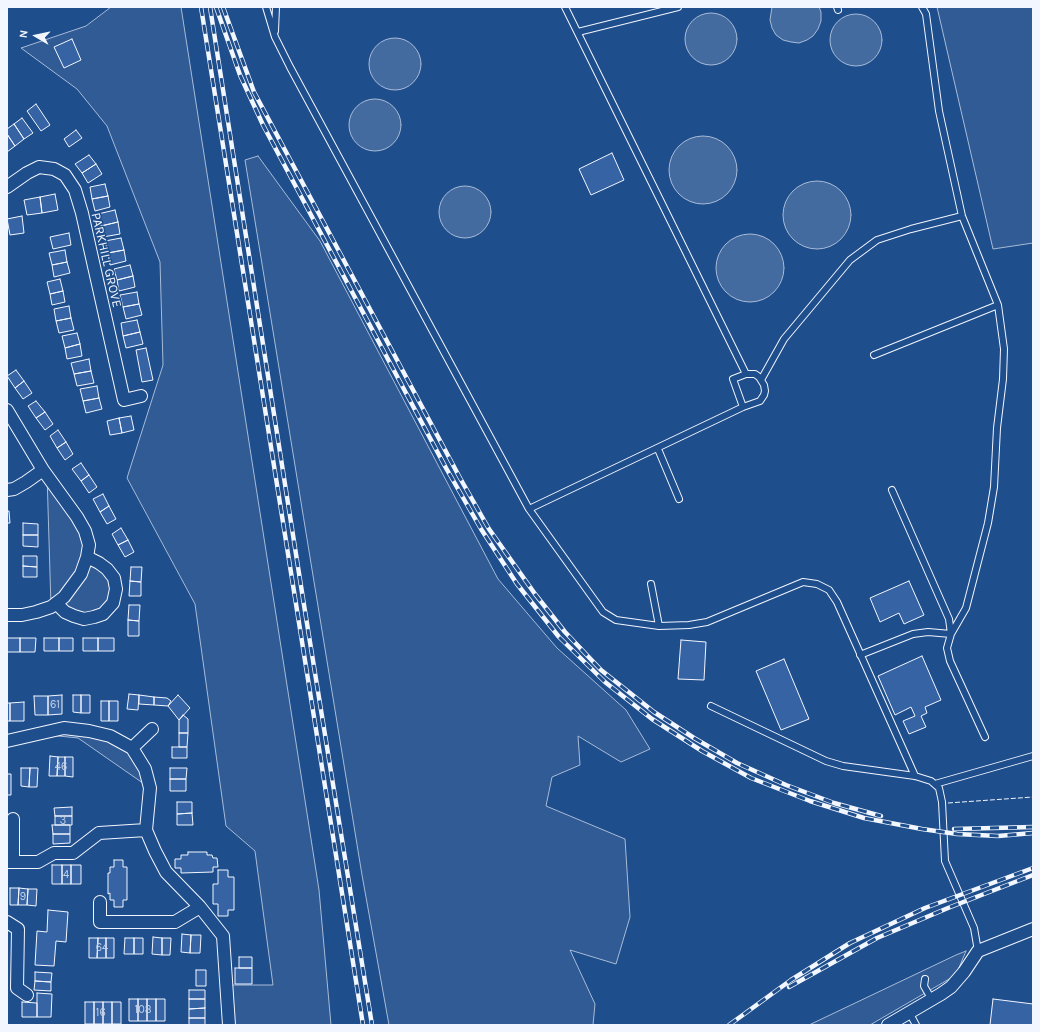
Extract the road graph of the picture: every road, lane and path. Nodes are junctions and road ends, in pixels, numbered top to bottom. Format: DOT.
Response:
graph roads {
  1 [pos="266,7"];
  2 [pos="276,7"];
  3 [pos="565,7"];
  4 [pos="678,7"];
  5 [pos="922,7"];
  6 [pos="578,32"];
  7 [pos="275,37"];
  8 [pos="7,187"];
  9 [pos="962,216"];
  10 [pos="998,305"];
  11 [pos="874,355"];
  12 [pos="746,374"];
  13 [pos="761,380"];
  14 [pos="141,396"];
  15 [pos="743,407"];
  16 [pos="7,410"];
  17 [pos="658,449"];
  18 [pos="43,470"];
  19 [pos="7,490"];
  20 [pos="892,490"];
  21 [pos="679,499"];
  22 [pos="529,509"];
  23 [pos="87,557"];
  24 [pos="651,584"];
  25 [pos="56,603"];
  26 [pos="7,615"];
  27 [pos="659,626"];
  28 [pos="951,634"];
  29 [pos="860,655"];
  30 [pos="711,706"];
  31 [pos="152,729"];
  32 [pos="985,737"];
  33 [pos="7,742"];
  34 [pos="132,748"];
  35 [pos="1033,756"];
  36 [pos="915,776"];
  37 [pos="935,784"];
  38 [pos="13,819"];
  39 [pos="146,830"];
  40 [pos="10,862"];
  41 [pos="100,902"];
  42 [pos="200,907"];
  43 [pos="7,922"];
  44 [pos="1033,929"];
  45 [pos="978,951"];
  46 [pos="925,979"];
  47 [pos="17,990"];
  48 [pos="932,1000"];
  49 [pos="909,1012"];
  50 [pos="229,1025"];
  51 [pos="888,1025"];
  52 [pos="916,1025"];
  1 -- 7 [label="lane"];
  2 -- 7 [label="lane"];
  3 -- 6 [label="lane"];
  4 -- 6 [label="lane"];
  5 -- 9 [label="lane"];
  6 -- 12 [label="lane"];
  7 -- 22 [label="lane"];
  8 -- 14 [label="street, PARKHILL GROVE"];
  9 -- 10 [label="lane"];
  9 -- 13 [label="lane"];
  10 -- 11 [label="lane"];
  10 -- 28 [label="lane"];
  12 -- 13 [label="lane"];
  12 -- 15 [label="lane"];
  13 -- 15 [label="lane"];
  15 -- 17 [label="lane"];
  16 -- 18 [label="street"];
  17 -- 21 [label="lane"];
  17 -- 22 [label="lane"];
  18 -- 19 [label="street"];
  18 -- 23 [label="street"];
  20 -- 28 [label="lane"];
  22 -- 27 [label="lane"];
  23 -- 25 [label="street"];
  23 -- 25 [label="street"];
  24 -- 27 [label="lane"];
  25 -- 26 [label="street"];
  27 -- 29 [label="lane"];
  28 -- 29 [label="lane"];
  28 -- 32 [label="lane"];
  29 -- 36 [label="lane"];
  30 -- 36 [label="lane"];
  31 -- 34 [label="street"];
  33 -- 34 [label="street"];
  34 -- 39 [label="street"];
  35 -- 37 [label="lane"];
  36 -- 37 [label="lane"];
  37 -- 45 [label="lane"];
  38 -- 40 [label="street"];
  39 -- 40 [label="street"];
  39 -- 42 [label="street"];
  41 -- 42 [label="street"];
  42 -- 50 [label="street"];
  43 -- 47 [label="street"];
  44 -- 45 [label="street"];
  45 -- 48 [label="street"];
  46 -- 48 [label="lane"];
  48 -- 49 [label="street"];
  49 -- 51 [label="street"];
  49 -- 52 [label="lane"];
}
